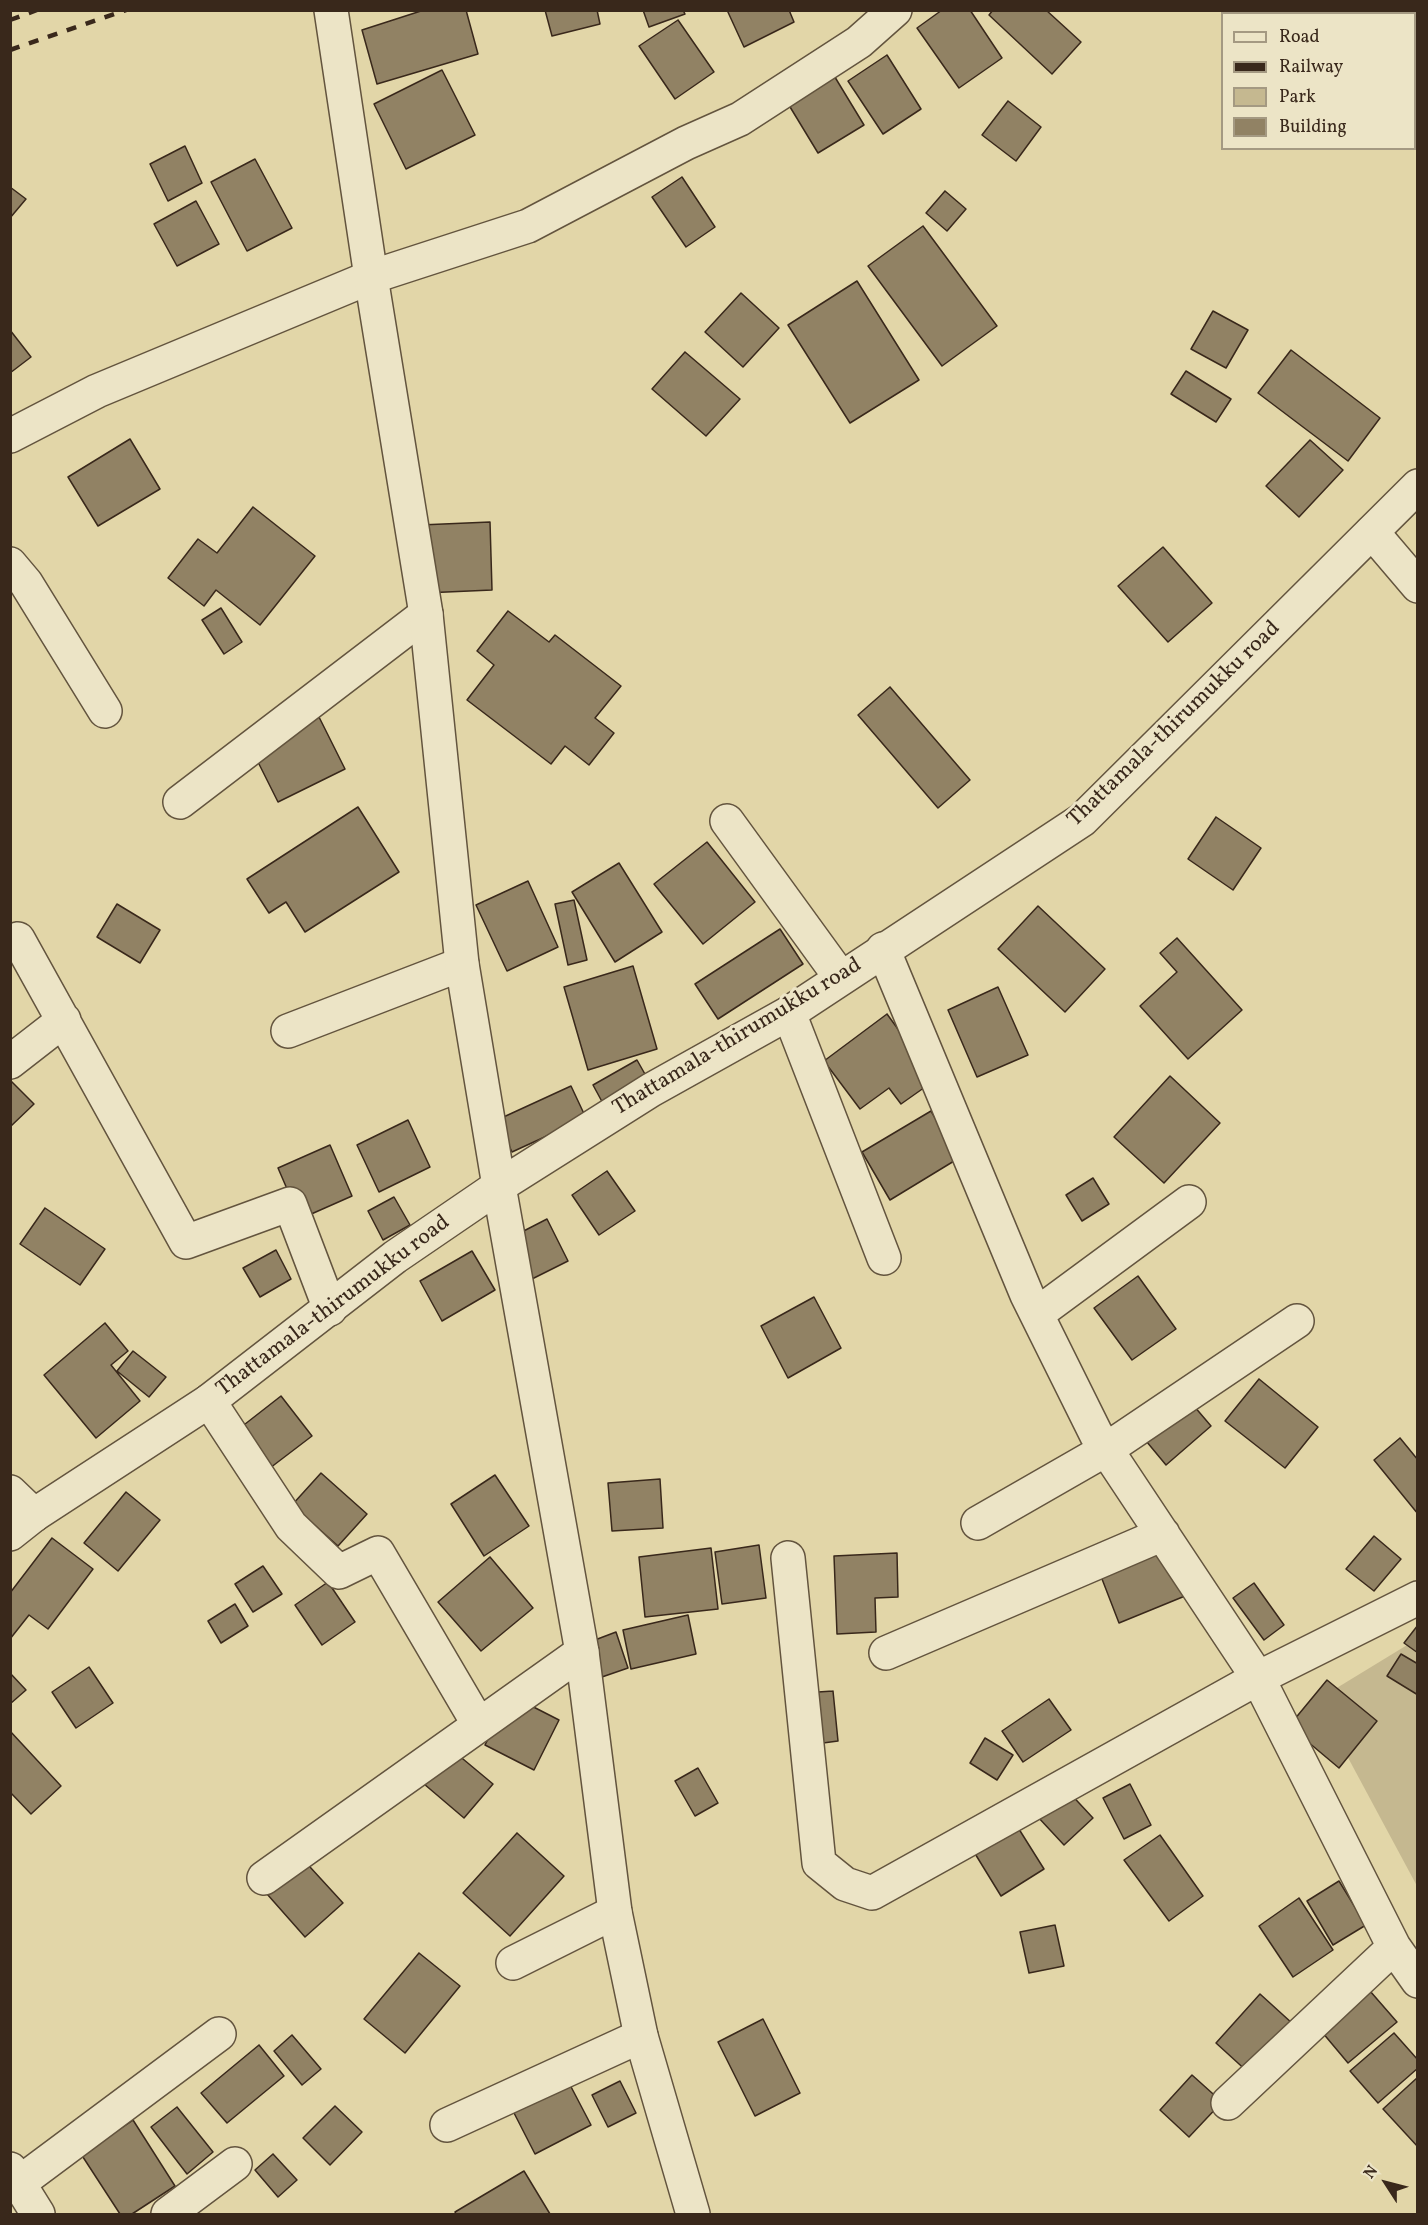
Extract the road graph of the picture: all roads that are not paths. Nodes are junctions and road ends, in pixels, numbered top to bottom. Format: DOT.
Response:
graph roads {
  1 [pos="331,10"];
  2 [pos="895,10"];
  3 [pos="371,277"];
  4 [pos="10,436"];
  5 [pos="1418,486"];
  6 [pos="1372,531"];
  7 [pos="10,564"];
  8 [pos="1418,586"];
  9 [pos="426,614"];
  10 [pos="105,711"];
  11 [pos="180,802"];
  12 [pos="727,821"];
  13 [pos="18,939"];
  14 [pos="883,949"];
  15 [pos="462,964"];
  16 [pos="841,978"];
  17 [pos="789,1012"];
  18 [pos="64,1020"];
  19 [pos="288,1031"];
  20 [pos="10,1062"];
  21 [pos="499,1186"];
  22 [pos="1189,1202"];
  23 [pos="884,1258"];
  24 [pos="330,1309"];
  25 [pos="1037,1314"];
  26 [pos="1297,1321"];
  27 [pos="209,1401"];
  28 [pos="1107,1449"];
  29 [pos="10,1492"];
  30 [pos="978,1523"];
  31 [pos="22,1524"];
  32 [pos="1163,1534"];
  33 [pos="788,1558"];
  34 [pos="1418,1598"];
  35 [pos="582,1652"];
  36 [pos="886,1653"];
  37 [pos="1258,1678"];
  38 [pos="479,1725"];
  39 [pos="264,1878"];
  40 [pos="615,1912"];
  41 [pos="1394,1947"];
  42 [pos="513,1963"];
  43 [pos="1418,1981"];
  44 [pos="219,2034"];
  45 [pos="641,2036"];
  46 [pos="1228,2103"];
  47 [pos="447,2124"];
  48 [pos="234,2164"];
  49 [pos="15,2176"];
  50 [pos="38,2214"];
  51 [pos="168,2214"];
  52 [pos="693,2214"];
  1 -- 3 [label="street"];
  2 -- 3 [label="street"];
  3 -- 4 [label="street"];
  3 -- 9 [label="street"];
  5 -- 6 [label="street, Thattamala-thirumukku road"];
  6 -- 8 [label="street"];
  6 -- 14 [label="street, Thattamala-thirumukku road"];
  7 -- 10 [label="street"];
  9 -- 11 [label="street"];
  9 -- 15 [label="street"];
  12 -- 16 [label="street"];
  13 -- 18 [label="street"];
  14 -- 16 [label="street, Thattamala-thirumukku road"];
  14 -- 25 [label="street"];
  15 -- 19 [label="street"];
  15 -- 21 [label="street"];
  16 -- 17 [label="street, Thattamala-thirumukku road"];
  17 -- 21 [label="street, Thattamala-thirumukku road"];
  17 -- 23 [label="street"];
  18 -- 20 [label="street"];
  18 -- 24 [label="street"];
  21 -- 24 [label="street, Thattamala-thirumukku road"];
  21 -- 35 [label="street"];
  22 -- 25 [label="street"];
  24 -- 27 [label="street, Thattamala-thirumukku road"];
  25 -- 28 [label="street"];
  26 -- 28 [label="street"];
  27 -- 31 [label="street, Thattamala-thirumukku road"];
  27 -- 38 [label="street"];
  28 -- 30 [label="street"];
  28 -- 32 [label="street"];
  29 -- 31 [label="street"];
  32 -- 36 [label="street"];
  32 -- 37 [label="street"];
  33 -- 37 [label="street"];
  34 -- 37 [label="street"];
  35 -- 38 [label="street"];
  35 -- 40 [label="street"];
  37 -- 41 [label="street"];
  38 -- 39 [label="street"];
  40 -- 42 [label="street"];
  40 -- 45 [label="street"];
  41 -- 43 [label="street"];
  41 -- 46 [label="street"];
  44 -- 49 [label="street"];
  45 -- 47 [label="street"];
  45 -- 52 [label="street"];
  48 -- 51 [label="street"];
  49 -- 50 [label="street"];
}
